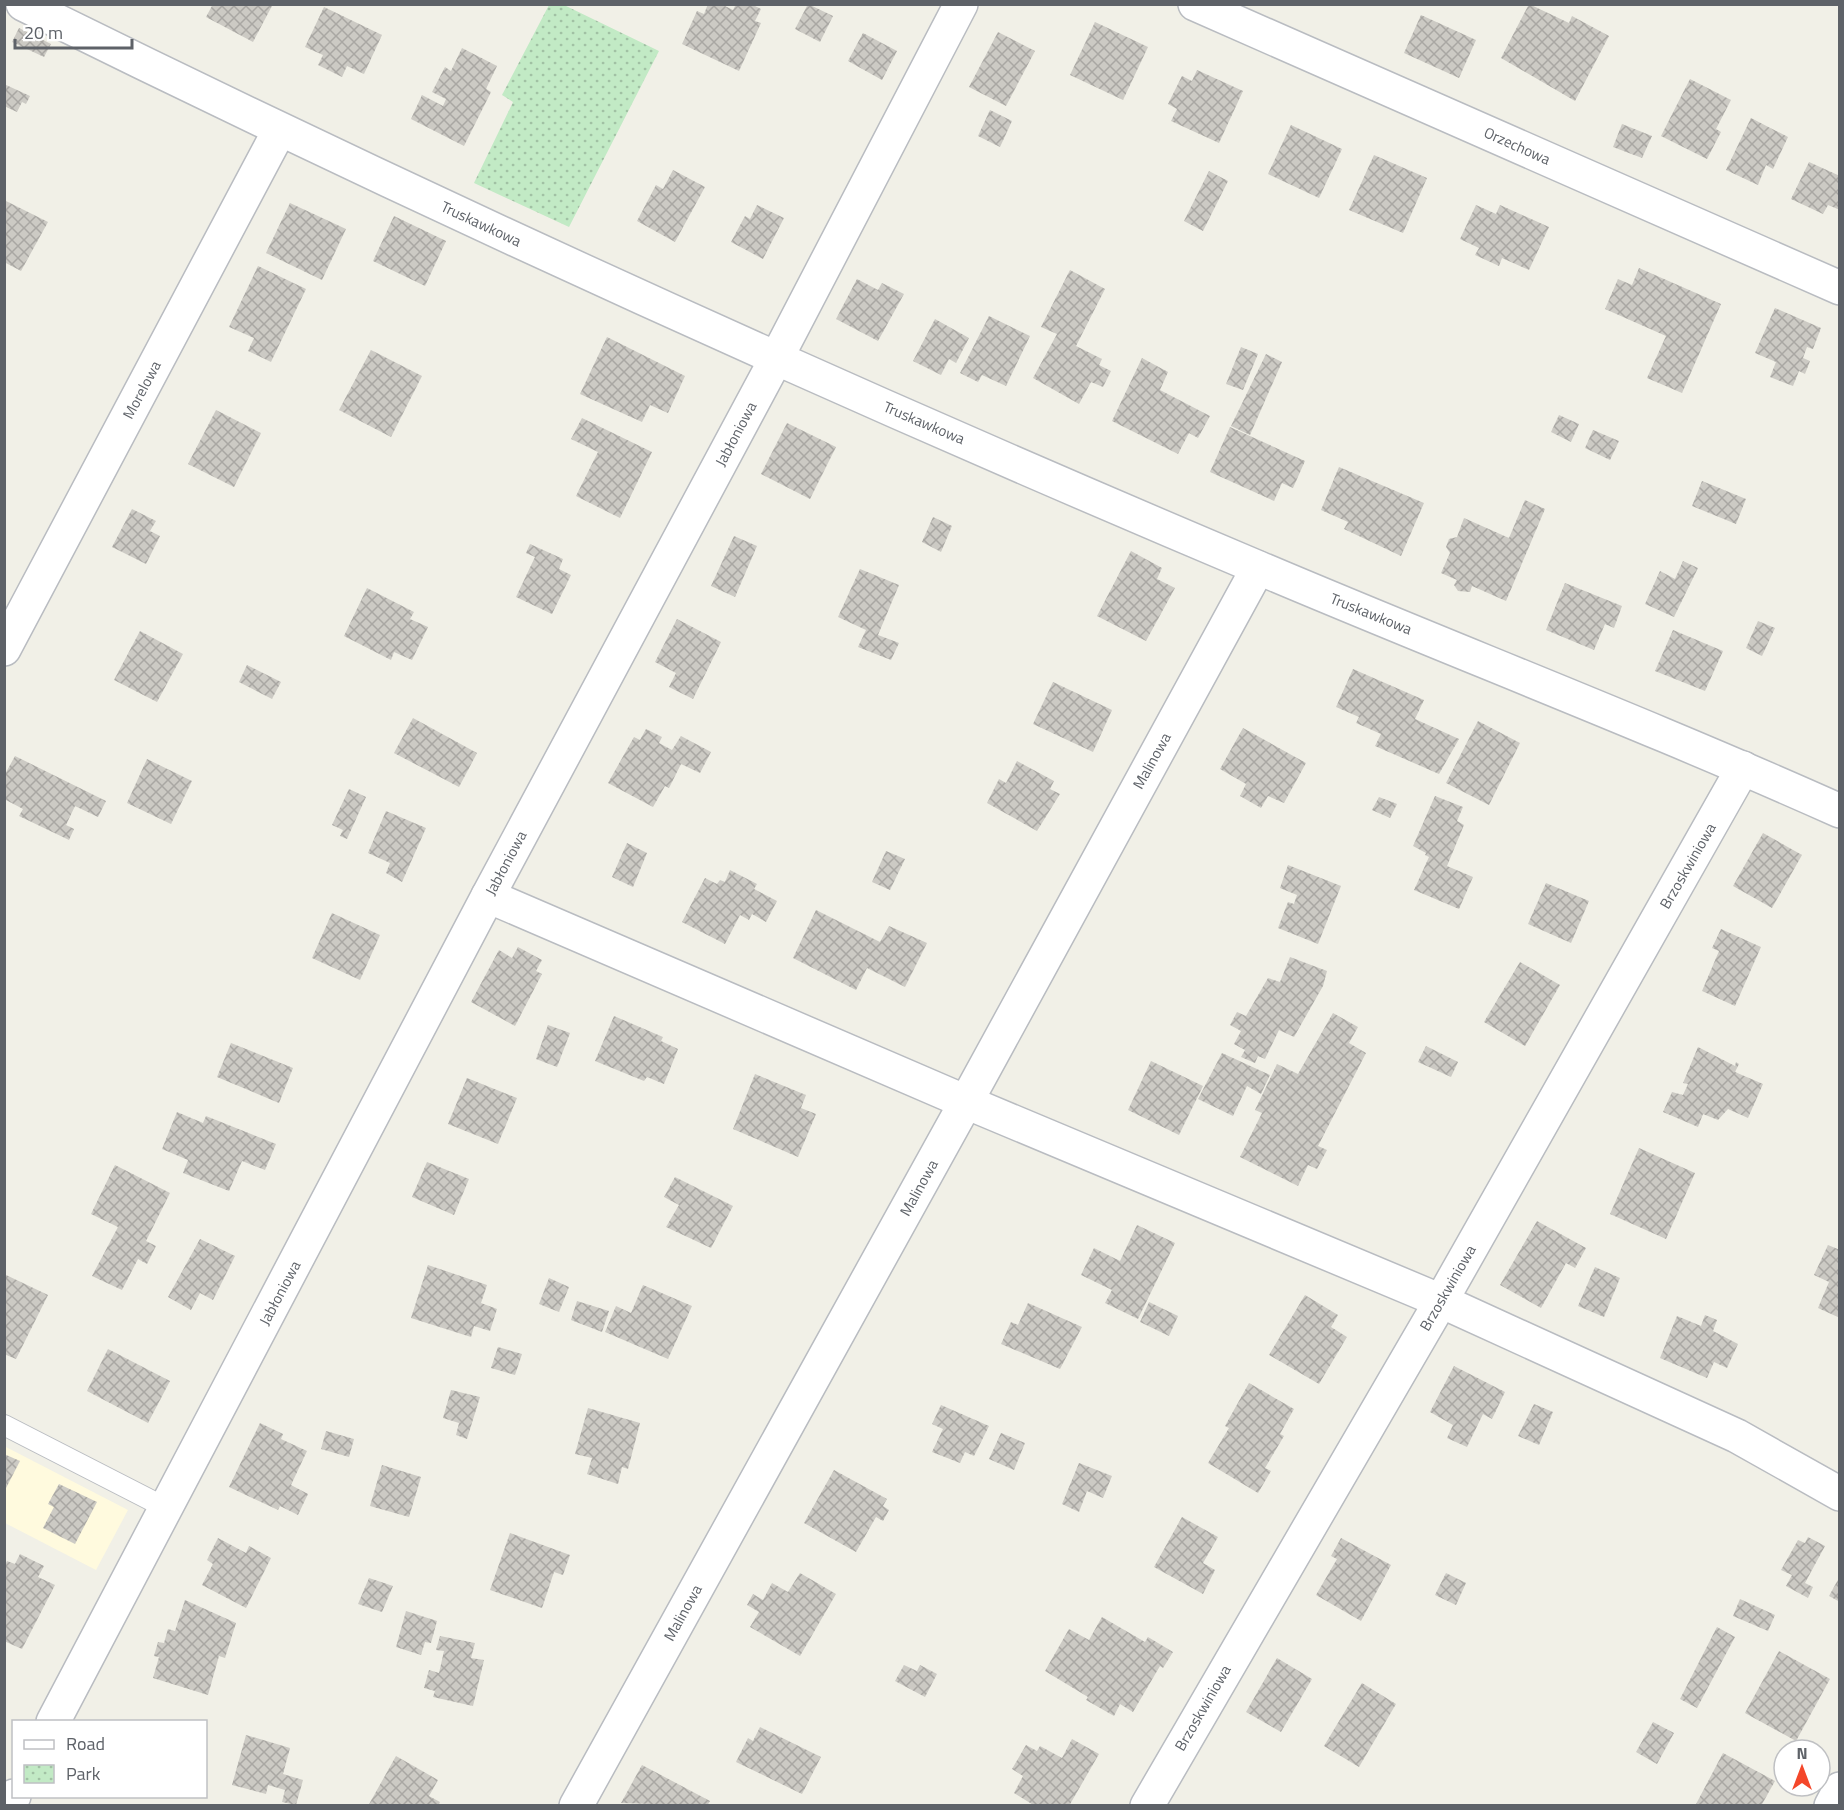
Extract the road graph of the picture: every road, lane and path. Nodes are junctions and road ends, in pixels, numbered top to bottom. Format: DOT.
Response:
graph roads {
  1 [pos="23,4"];
  2 [pos="961,4"];
  3 [pos="1196,4"];
  4 [pos="279,131"];
  5 [pos="1839,288"];
  6 [pos="776,359"];
  7 [pos="1258,568"];
  8 [pos="4,649"];
  9 [pos="1743,768"];
  10 [pos="1839,811"];
  11 [pos="488,896"];
  12 [pos="966,1102"];
  13 [pos="1441,1301"];
  14 [pos="4,1425"];
  15 [pos="1839,1494"];
  16 [pos="166,1508"];
  17 [pos="54,1720"];
  18 [pos="1839,1789"];
  19 [pos="576,1806"];
  20 [pos="1147,1806"];
  21 [pos="1831,1806"];
  1 -- 4 [label="street, Truskawkowa"];
  2 -- 6 [label="street, Jabłoniowa"];
  3 -- 5 [label="street, Orzechowa"];
  4 -- 6 [label="street, Truskawkowa"];
  4 -- 8 [label="street, Morelowa"];
  6 -- 7 [label="street, Truskawkowa"];
  6 -- 11 [label="street, Jabłoniowa"];
  7 -- 9 [label="street, Truskawkowa"];
  7 -- 12 [label="street, Malinowa"];
  9 -- 10 [label="street, Truskawkowa"];
  9 -- 13 [label="street, Brzoskwiniowa"];
  11 -- 12 [label="street"];
  11 -- 16 [label="street, Jabłoniowa"];
  12 -- 13 [label="street"];
  12 -- 19 [label="street, Malinowa"];
  13 -- 15 [label="street"];
  13 -- 20 [label="street, Brzoskwiniowa"];
  14 -- 16 [label="lane"];
  16 -- 17 [label="street, Jabłoniowa"];
  18 -- 21 [label="street"];
}
